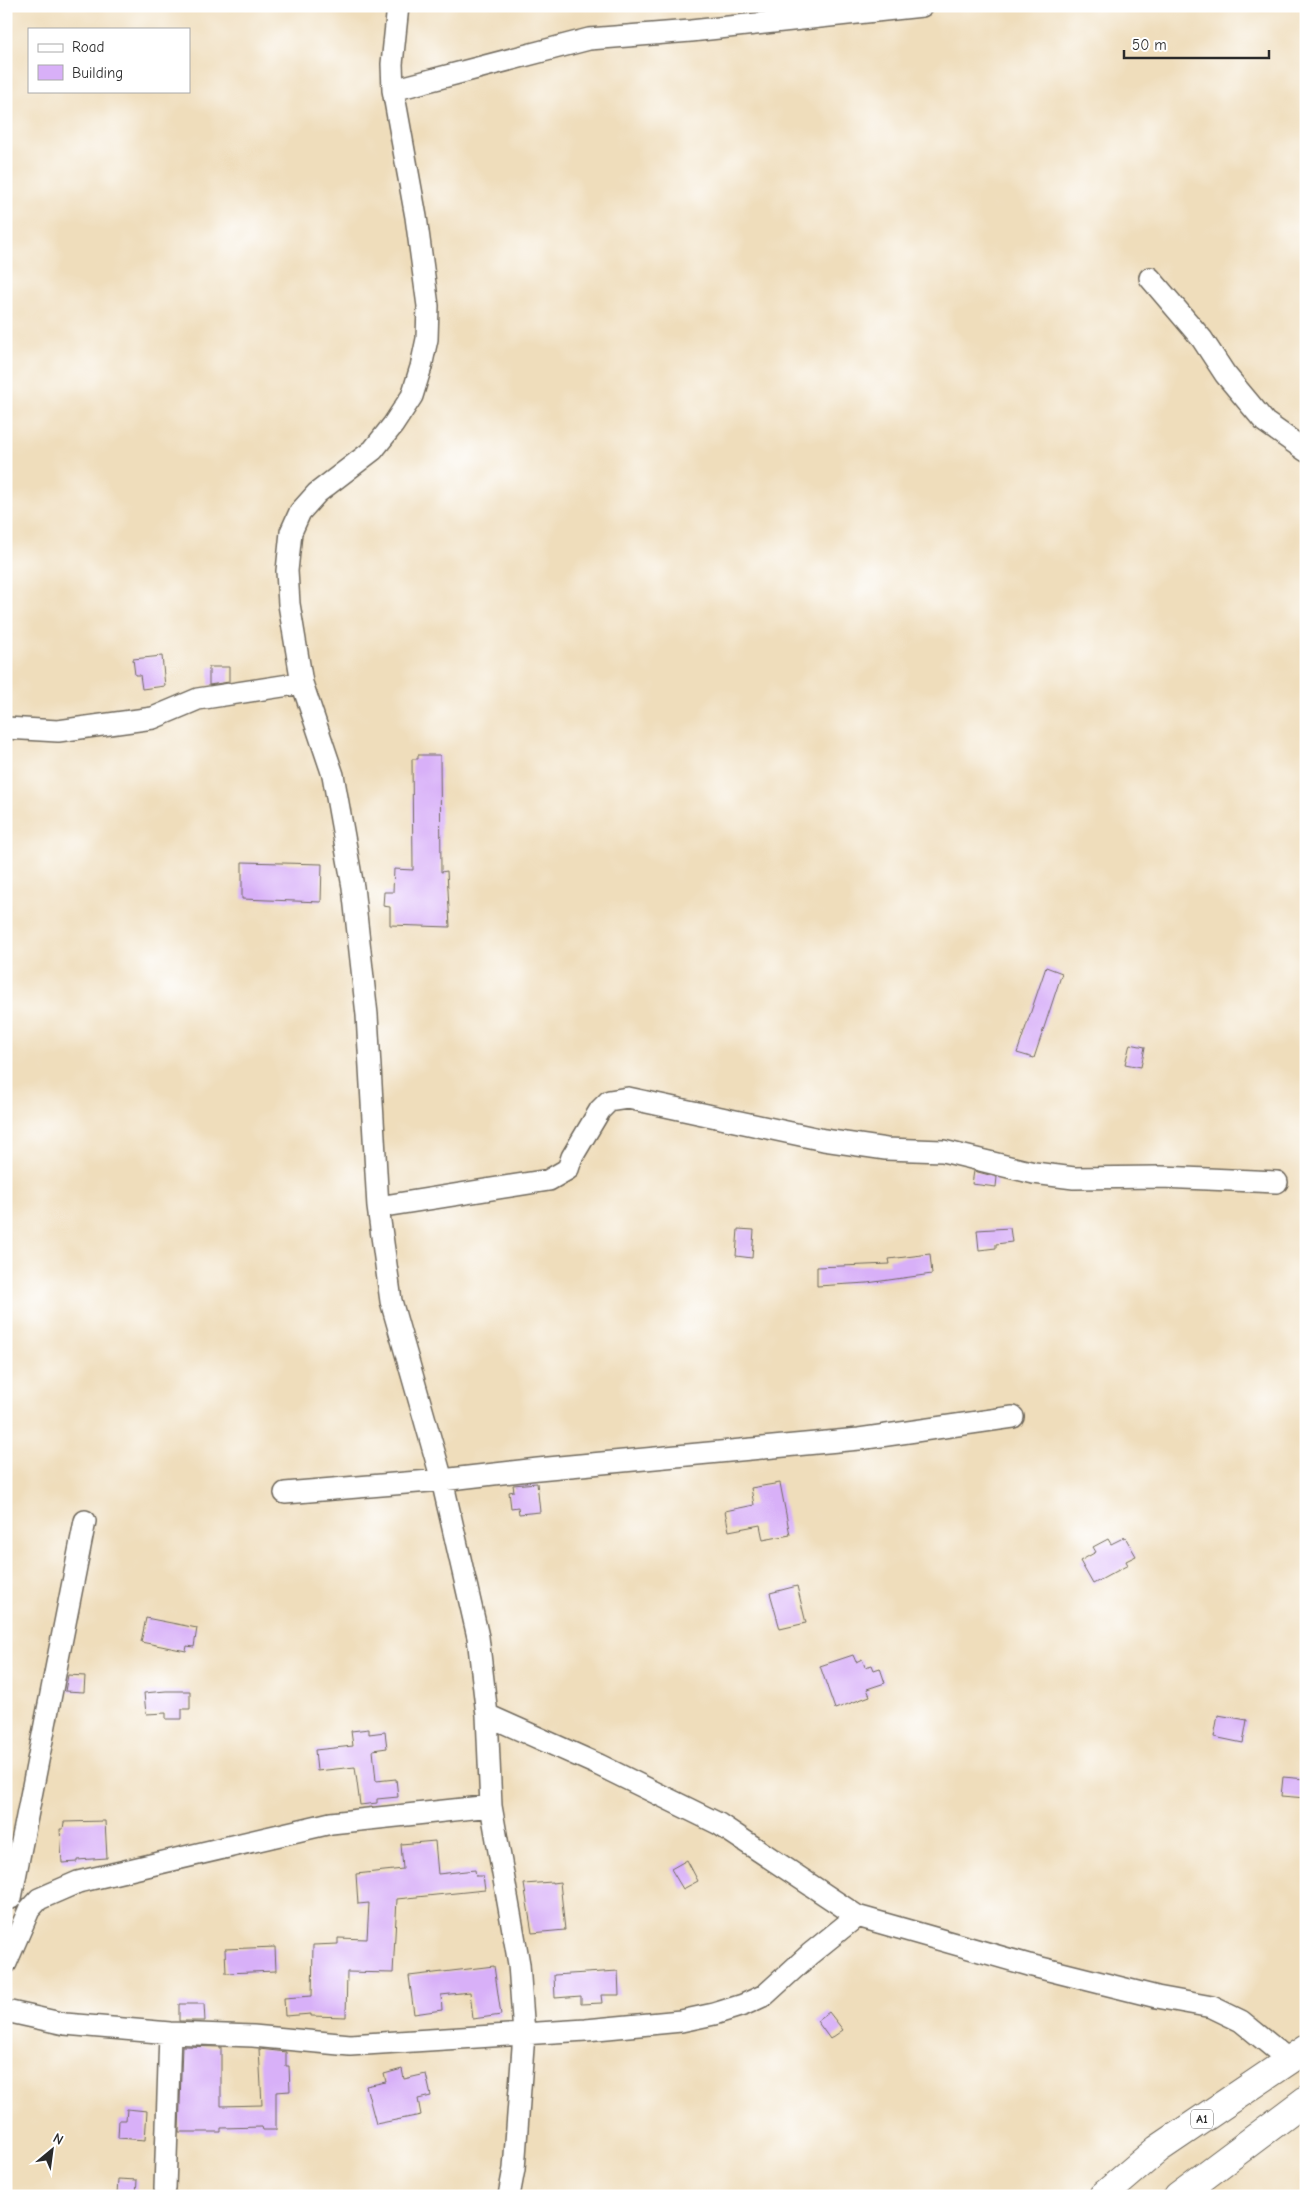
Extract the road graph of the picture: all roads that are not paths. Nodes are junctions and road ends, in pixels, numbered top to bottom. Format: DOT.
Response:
graph roads {
  1 [pos="398,6"];
  2 [pos="922,6"];
  3 [pos="393,90"];
  4 [pos="1150,278"];
  5 [pos="1306,451"];
  6 [pos="302,683"];
  7 [pos="6,728"];
  8 [pos="1277,1182"];
  9 [pos="378,1206"];
  10 [pos="1013,1417"];
  11 [pos="442,1480"];
  12 [pos="285,1492"];
  13 [pos="85,1521"];
  14 [pos="487,1716"];
  15 [pos="491,1806"];
  16 [pos="8,1898"];
  17 [pos="39,1899"];
  18 [pos="857,1916"];
  19 [pos="6,1963"];
  20 [pos="6,2011"];
  21 [pos="170,2033"];
  22 [pos="524,2034"];
  23 [pos="1298,2055"];
  24 [pos="1306,2100"];
  25 [pos="165,2189"];
  26 [pos="509,2196"];
  27 [pos="1104,2196"];
  28 [pos="1178,2196"];
  1 -- 3 [label="street"];
  2 -- 3 [label="street"];
  3 -- 6 [label="street"];
  4 -- 5 [label="street"];
  6 -- 7 [label="street"];
  6 -- 9 [label="street"];
  8 -- 9 [label="street"];
  9 -- 11 [label="street"];
  10 -- 11 [label="street"];
  11 -- 12 [label="street"];
  11 -- 14 [label="street"];
  13 -- 16 [label="street"];
  14 -- 15 [label="street"];
  14 -- 18 [label="street"];
  15 -- 17 [label="street"];
  15 -- 22 [label="street"];
  16 -- 17 [label="street"];
  17 -- 19 [label="street"];
  18 -- 22 [label="street"];
  18 -- 23 [label="street"];
  20 -- 21 [label="street"];
  21 -- 22 [label="street"];
  21 -- 25 [label="street"];
  22 -- 26 [label="street"];
  23 -- 27 [label="highway, A1"];
  24 -- 28 [label="highway"];
}
